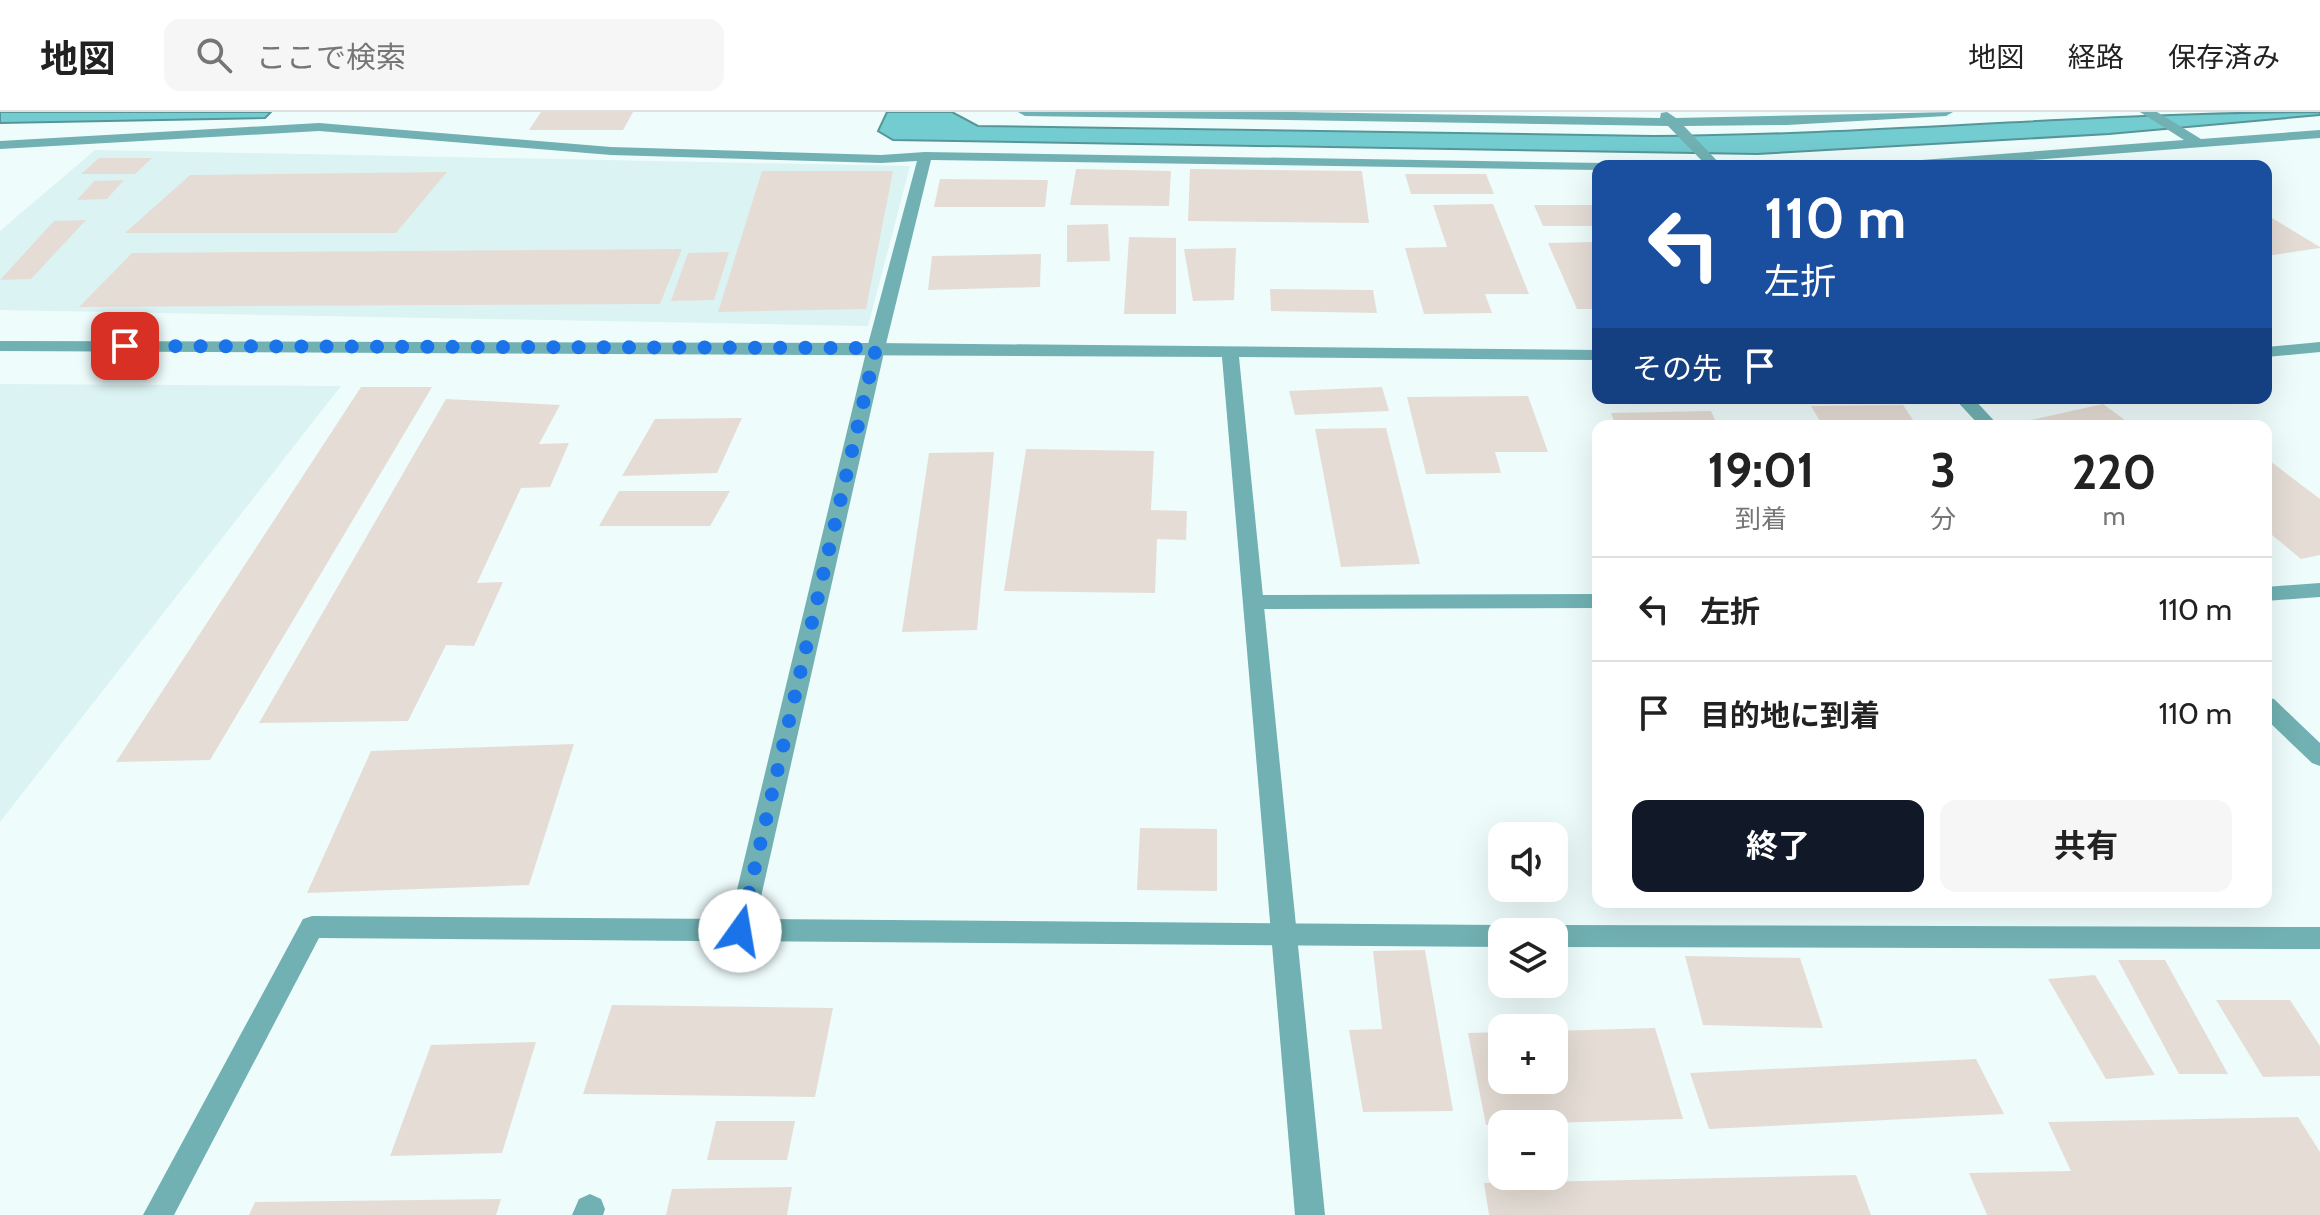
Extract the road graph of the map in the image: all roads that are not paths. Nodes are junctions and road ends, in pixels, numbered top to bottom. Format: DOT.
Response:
graph roads {
  1 [pos="346,112"];
  2 [pos="1025,112"];
  3 [pos="1946,112"];
  4 [pos="2147,112"];
  5 [pos="1668,117"];
  6 [pos="319,127"];
  7 [pos="2320,134"];
  8 [pos="0,145"];
  9 [pos="2202,145"];
  10 [pos="925,156"];
  11 [pos="1709,160"];
  12 [pos="1983,160"];
  13 [pos="1592,166"];
  14 [pos="0,346"];
  15 [pos="2320,347"];
  16 [pos="876,348"];
  17 [pos="1230,350"];
  18 [pos="2272,351"];
  19 [pos="1592,355"];
  20 [pos="1969,404"];
  21 [pos="1984,420"];
  22 [pos="2320,590"];
  23 [pos="2272,594"];
  24 [pos="1592,601"];
  25 [pos="1254,602"];
  26 [pos="2272,711"];
  27 [pos="2320,757"];
  28 [pos="740,931"];
  29 [pos="1286,936"];
  30 [pos="1488,936"];
  31 [pos="1568,936"];
  32 [pos="2320,938"];
  33 [pos="158,1215"];
  34 [pos="1310,1215"];
  1 -- 6 [label="street"];
  2 -- 5 [label="street"];
  3 -- 5 [label="street"];
  4 -- 9 [label="street"];
  5 -- 11 [label="street"];
  6 -- 8 [label="street"];
  6 -- 10 [label="street"];
  7 -- 9 [label="street"];
  9 -- 12 [label="street"];
  10 -- 13 [label="street"];
  10 -- 16 [label="street"];
  14 -- 16 [label="street"];
  15 -- 18 [label="street"];
  16 -- 17 [label="street"];
  16 -- 28 [label="street"];
  17 -- 19 [label="street"];
  17 -- 25 [label="street"];
  20 -- 21 [label="street"];
  22 -- 23 [label="street"];
  24 -- 25 [label="street"];
  25 -- 29 [label="street"];
  26 -- 27 [label="street"];
  28 -- 29 [label="street"];
  28 -- 33 [label="street"];
  29 -- 30 [label="street"];
  29 -- 34 [label="street"];
  31 -- 32 [label="street"];
}
